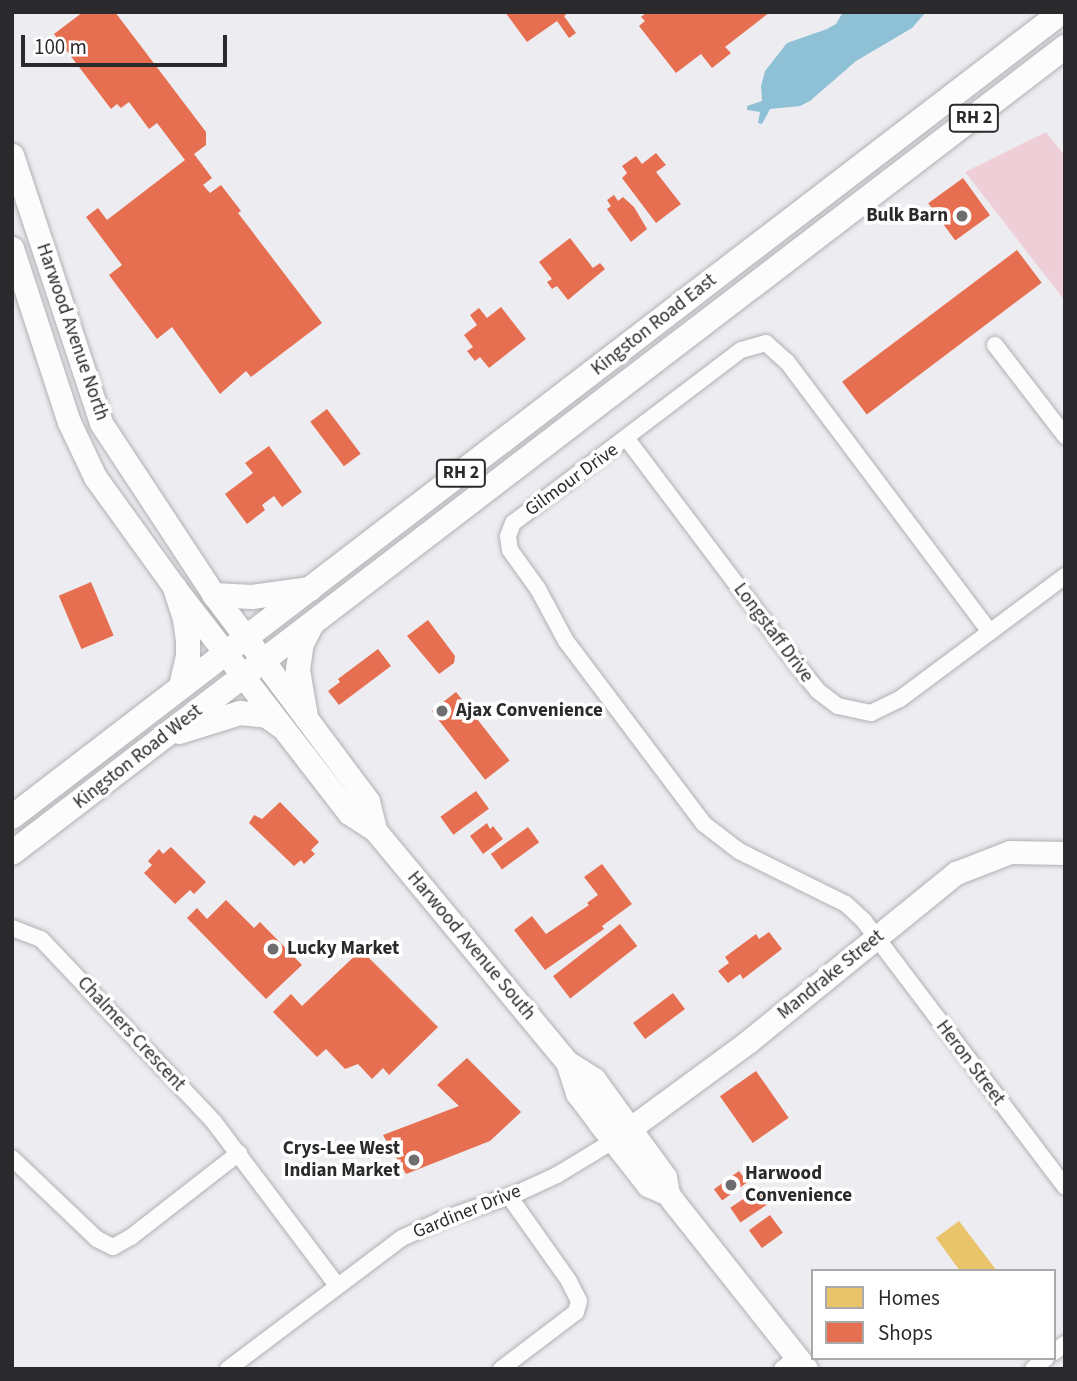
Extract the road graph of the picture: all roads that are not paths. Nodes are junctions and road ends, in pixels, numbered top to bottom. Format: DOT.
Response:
graph roads {
  1 [pos="1062,12"];
  2 [pos="1065,47"];
  3 [pos="12,155"];
  4 [pos="12,248"];
  5 [pos="995,345"];
  6 [pos="1065,436"];
  7 [pos="627,439"];
  8 [pos="1065,576"];
  9 [pos="175,588"];
  10 [pos="310,589"];
  11 [pos="214,595"];
  12 [pos="312,623"];
  13 [pos="990,632"];
  14 [pos="236,645"];
  15 [pos="264,661"];
  16 [pos="243,676"];
  17 [pos="181,687"];
  18 [pos="306,718"];
  19 [pos="281,726"];
  20 [pos="165,736"];
  21 [pos="12,817"];
  22 [pos="375,830"];
  23 [pos="12,853"];
  24 [pos="1065,853"];
  25 [pos="12,928"];
  26 [pos="876,939"];
  27 [pos="622,1135"];
  28 [pos="239,1153"];
  29 [pos="12,1158"];
  30 [pos="1065,1187"];
  31 [pos="509,1196"];
  32 [pos="337,1285"];
  33 [pos="252,1362"];
  34 [pos="795,1365"];
  35 [pos="228,1369"];
  36 [pos="501,1369"];
  1 -- 10 [label="main road, Kingston Road East / RH 2"];
  2 -- 12 [label="main road, Kingston Road East / RH 2"];
  3 -- 11 [label="main road, Harwood Avenue North"];
  4 -- 9 [label="main road, Harwood Avenue North"];
  5 -- 6 [label="street"];
  7 -- 13 [label="street, Longstaff Drive"];
  7 -- 13 [label="street, Gilmour Drive"];
  7 -- 26 [label="street, Gilmour Drive"];
  8 -- 13 [label="street, Longstaff Drive"];
  9 -- 14 [label="main road, Harwood Avenue North"];
  9 -- 17 [label="main road"];
  10 -- 11 [label="main road"];
  10 -- 14 [label="main road, Kingston Road East / RH 2"];
  11 -- 14 [label="main road, Harwood Avenue North"];
  12 -- 15 [label="main road, Kingston Road East / RH 2"];
  12 -- 18 [label="main road"];
  14 -- 15 [label="main road, Harwood Avenue South"];
  14 -- 16 [label="main road, Harwood Avenue South"];
  14 -- 17 [label="main road, Kingston Road West / RH 2"];
  15 -- 16 [label="main road, Kingston Road West / RH 2"];
  15 -- 18 [label="main road, Harwood Avenue South"];
  16 -- 19 [label="main road, Harwood Avenue South"];
  16 -- 20 [label="main road, Kingston Road West / RH 2"];
  17 -- 21 [label="main road, Kingston Road West / RH 2"];
  18 -- 22 [label="main road, Harwood Avenue South"];
  19 -- 20 [label="main road"];
  19 -- 22 [label="main road, Harwood Avenue South"];
  20 -- 23 [label="main road, Kingston Road West / RH 2"];
  22 -- 27 [label="main road, Harwood Avenue South"];
  24 -- 26 [label="main road, Mandrake Street"];
  25 -- 28 [label="street, Chalmers Crescent"];
  26 -- 27 [label="main road, Mandrake Street"];
  26 -- 30 [label="street, Heron Street"];
  27 -- 31 [label="street, Gardiner Drive"];
  27 -- 34 [label="main road, Harwood Avenue South"];
  28 -- 29 [label="street"];
  28 -- 32 [label="street, Chalmers Crescent"];
  31 -- 32 [label="street, Gardiner Drive"];
  31 -- 36 [label="street"];
  32 -- 33 [label="street, Gardiner Drive"];
  33 -- 35 [label="street, Gardiner Drive"];
}
